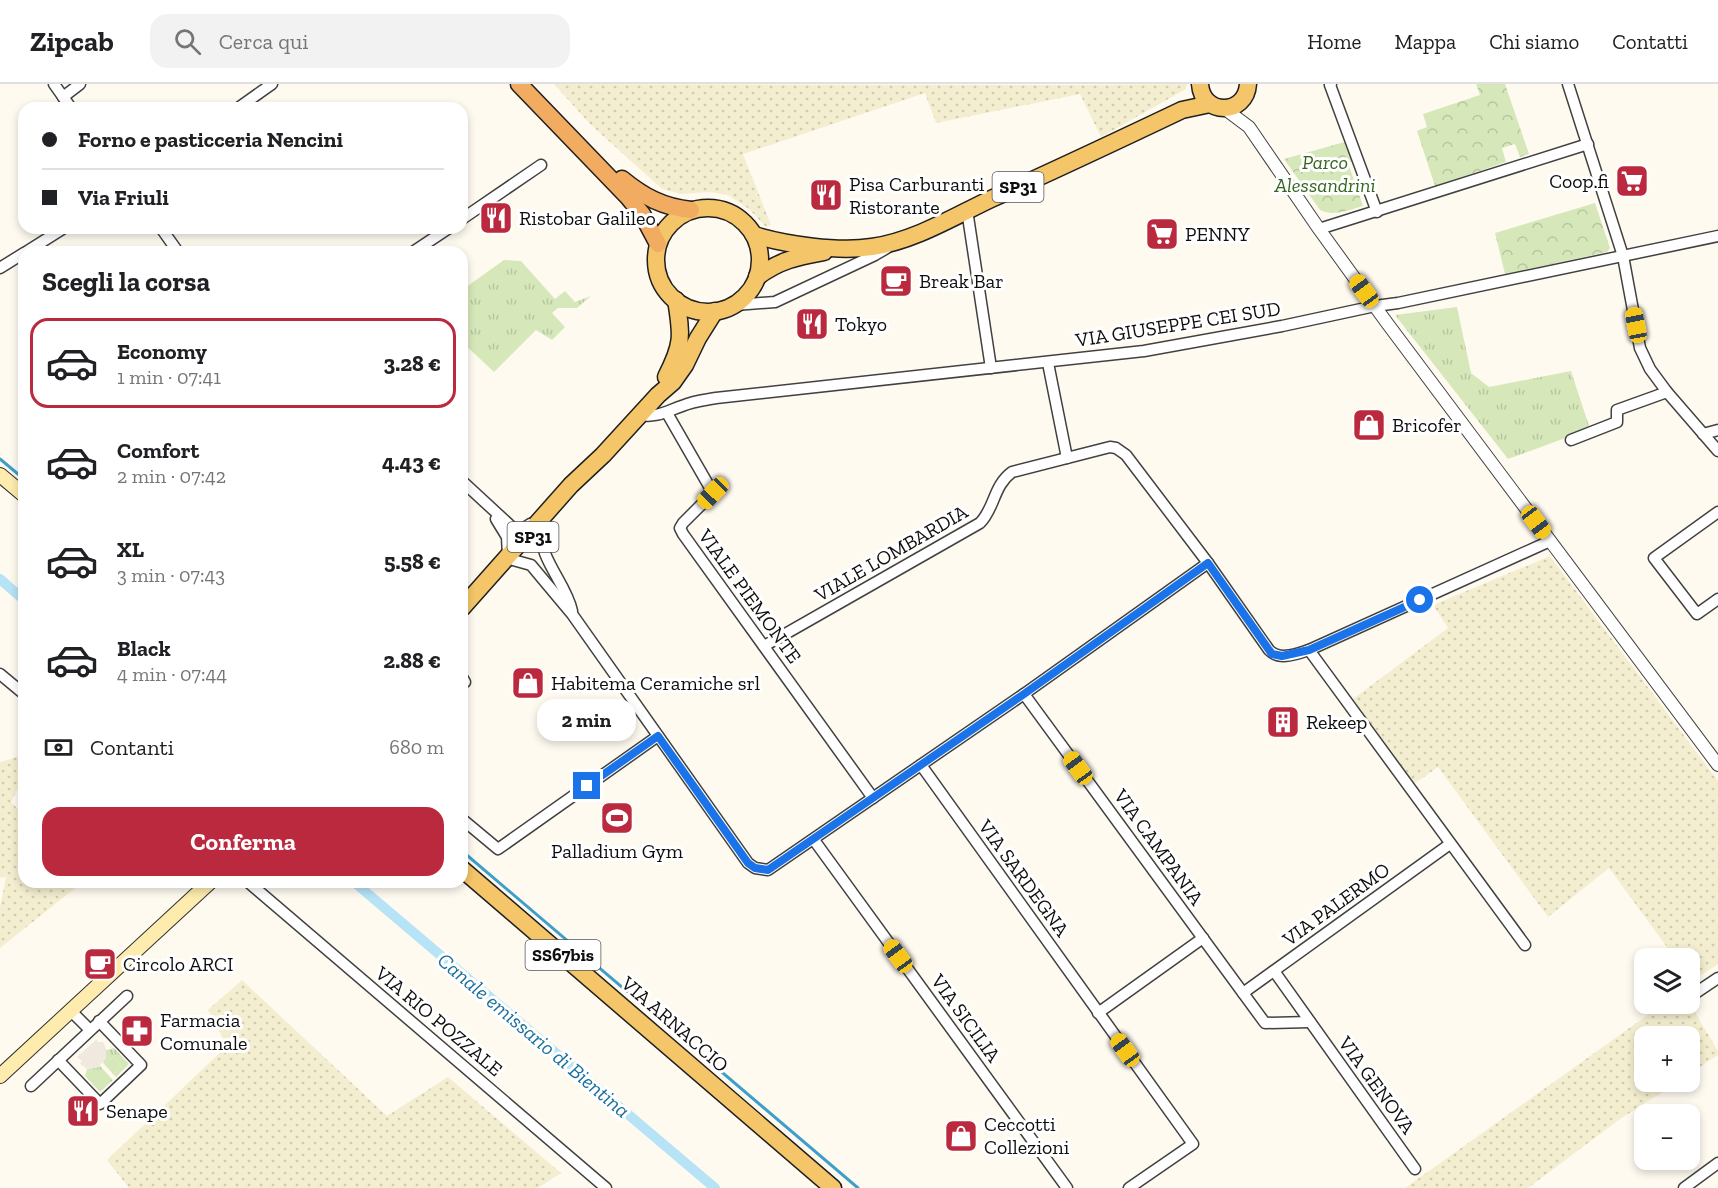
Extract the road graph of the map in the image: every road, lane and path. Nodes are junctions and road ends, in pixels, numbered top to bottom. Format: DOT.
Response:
graph roads {
  1 [pos="54,84"];
  2 [pos="81,84"];
  3 [pos="272,84"];
  4 [pos="519,84"];
  5 [pos="530,84"];
  6 [pos="1332,84"];
  7 [pos="1568,84"];
  8 [pos="1248,89"];
  9 [pos="63,97"];
  10 [pos="1209,97"];
  11 [pos="67,102"];
  12 [pos="246,102"];
  13 [pos="1249,127"];
  14 [pos="1588,144"];
  15 [pos="541,165"];
  16 [pos="692,210"];
  17 [pos="967,210"];
  18 [pos="1377,212"];
  19 [pos="468,215"];
  20 [pos="1319,229"];
  21 [pos="55,234"];
  22 [pos="439,234"];
  23 [pos="754,235"];
  24 [pos="1718,236"];
  25 [pos="896,241"];
  26 [pos="658,244"];
  27 [pos="36,246"];
  28 [pos="422,246"];
  29 [pos="849,248"];
  30 [pos="1623,256"];
  31 [pos="18,257"];
  32 [pos="0,268"];
  33 [pos="757,277"];
  34 [pos="675,300"];
  35 [pos="735,305"];
  36 [pos="1375,306"];
  37 [pos="716,311"];
  38 [pos="1048,363"];
  39 [pos="992,368"];
  40 [pos="1667,392"];
  41 [pos="658,394"];
  42 [pos="667,413"];
  43 [pos="640,415"];
  44 [pos="1718,430"];
  45 [pos="1703,434"];
  46 [pos="1571,440"];
  47 [pos="1718,451"];
  48 [pos="603,455"];
  49 [pos="1067,458"];
  50 [pos="0,475"];
  51 [pos="468,487"];
  52 [pos="18,490"];
  53 [pos="558,500"];
  54 [pos="488,507"];
  55 [pos="1718,512"];
  56 [pos="542,528"];
  57 [pos="1550,541"];
  58 [pos="510,558"];
  59 [pos="1208,563"];
  60 [pos="1718,599"];
  61 [pos="468,602"];
  62 [pos="468,610"];
  63 [pos="572,614"];
  64 [pos="764,645"];
  65 [pos="1309,650"];
  66 [pos="0,674"];
  67 [pos="18,689"];
  68 [pos="1024,694"];
  69 [pos="658,736"];
  70 [pos="921,765"];
  71 [pos="1718,765"];
  72 [pos="873,798"];
  73 [pos="468,824"];
  74 [pos="814,840"];
  75 [pos="1450,844"];
  76 [pos="468,874"];
  77 [pos="204,888"];
  78 [pos="256,888"];
  79 [pos="1203,938"];
  80 [pos="1525,945"];
  81 [pos="1274,971"];
  82 [pos="1718,978"];
  83 [pos="1700,990"];
  84 [pos="1243,993"];
  85 [pos="127,996"];
  86 [pos="71,1011"];
  87 [pos="1098,1013"];
  88 [pos="99,1021"];
  89 [pos="1310,1022"];
  90 [pos="90,1030"];
  91 [pos="58,1060"];
  92 [pos="0,1076"];
  93 [pos="31,1086"];
  94 [pos="1718,1163"];
  95 [pos="1415,1169"];
  96 [pos="606,1188"];
  97 [pos="833,1188"];
  98 [pos="1067,1188"];
  99 [pos="1129,1188"];
  100 [pos="1684,1188"];
  1 -- 9 [label="street"];
  2 -- 9 [label="street"];
  3 -- 12 [label="street"];
  4 -- 26 [label="highway"];
  5 -- 16 [label="highway"];
  6 -- 18 [label="street"];
  7 -- 14 [label="street"];
  8 -- 10 [label="main road, SP31"];
  8 -- 13 [label="street"];
  9 -- 11 [label="street"];
  10 -- 13 [label="street"];
  10 -- 17 [label="main road, SP31"];
  13 -- 20 [label="street"];
  14 -- 18 [label="street"];
  14 -- 30 [label="street"];
  15 -- 19 [label="street"];
  16 -- 23 [label="main road, SP31"];
  16 -- 26 [label="main road"];
  17 -- 25 [label="main road, SP31"];
  17 -- 39 [label="street"];
  18 -- 20 [label="street"];
  20 -- 36 [label="street"];
  21 -- 27 [label="street"];
  22 -- 28 [label="street"];
  23 -- 29 [label="main road, SP31"];
  23 -- 33 [label="main road"];
  24 -- 30 [label="street, VIA GIUSEPPE CEI SUD"];
  25 -- 29 [label="main road, SP31"];
  25 -- 35 [label="street"];
  26 -- 34 [label="main road"];
  29 -- 33 [label="main road"];
  30 -- 36 [label="street, VIA GIUSEPPE CEI SUD"];
  30 -- 40 [label="street"];
  31 -- 32 [label="street"];
  33 -- 35 [label="main road"];
  34 -- 37 [label="main road"];
  34 -- 41 [label="main road"];
  35 -- 37 [label="main road"];
  36 -- 38 [label="street, VIA GIUSEPPE CEI SUD"];
  36 -- 57 [label="street"];
  37 -- 41 [label="main road, SP31"];
  38 -- 39 [label="street, VIA GIUSEPPE CEI SUD"];
  38 -- 49 [label="street"];
  39 -- 42 [label="street, VIA GIUSEPPE CEI SUD"];
  40 -- 45 [label="street"];
  40 -- 46 [label="street"];
  41 -- 43 [label="main road, SP31"];
  42 -- 43 [label="street, VIA GIUSEPPE CEI SUD"];
  42 -- 64 [label="street, VIALE PIEMONTE"];
  43 -- 48 [label="main road, SP31"];
  44 -- 45 [label="street"];
  45 -- 47 [label="street"];
  48 -- 53 [label="main road, SP31"];
  48 -- 56 [label="main road, SP31"];
  49 -- 59 [label="street, VIALE LOMBARDIA"];
  49 -- 64 [label="street, VIALE LOMBARDIA"];
  50 -- 52 [label="main road"];
  51 -- 54 [label="street"];
  53 -- 54 [label="street"];
  53 -- 58 [label="main road, SP31"];
  54 -- 58 [label="street"];
  55 -- 60 [label="street"];
  56 -- 58 [label="main road, SP31"];
  56 -- 63 [label="street"];
  57 -- 65 [label="street"];
  57 -- 71 [label="street"];
  58 -- 61 [label="main road, SP31"];
  58 -- 62 [label="main road, SP31"];
  58 -- 63 [label="street"];
  59 -- 65 [label="street, VIALE LOMBARDIA"];
  59 -- 68 [label="street"];
  63 -- 69 [label="street"];
  64 -- 72 [label="street, VIALE PIEMONTE"];
  65 -- 75 [label="street"];
  66 -- 67 [label="street"];
  68 -- 70 [label="street"];
  68 -- 79 [label="street, VIA CAMPANIA"];
  69 -- 73 [label="street"];
  69 -- 74 [label="street"];
  70 -- 72 [label="street"];
  70 -- 87 [label="street, VIA SARDEGNA"];
  72 -- 74 [label="street"];
  74 -- 98 [label="street, VIA SICILIA"];
  75 -- 80 [label="street"];
  75 -- 81 [label="street, VIA PALERMO"];
  76 -- 97 [label="main road, VIA ARNACCIO / SS67bis"];
  77 -- 86 [label="main road"];
  78 -- 96 [label="street, VIA RIO POZZALE"];
  79 -- 84 [label="street, VIA CAMPANIA"];
  79 -- 87 [label="street"];
  81 -- 84 [label="street, VIA PALERMO"];
  81 -- 89 [label="street, VIA GENOVA"];
  82 -- 83 [label="street"];
  84 -- 89 [label="street"];
  85 -- 88 [label="street"];
  86 -- 90 [label="street"];
  86 -- 92 [label="main road"];
  87 -- 99 [label="street, VIA SARDEGNA"];
  88 -- 90 [label="street"];
  88 -- 91 [label="street"];
  89 -- 95 [label="street, VIA GENOVA"];
  90 -- 91 [label="street"];
  91 -- 93 [label="street"];
  94 -- 100 [label="street"];
}
